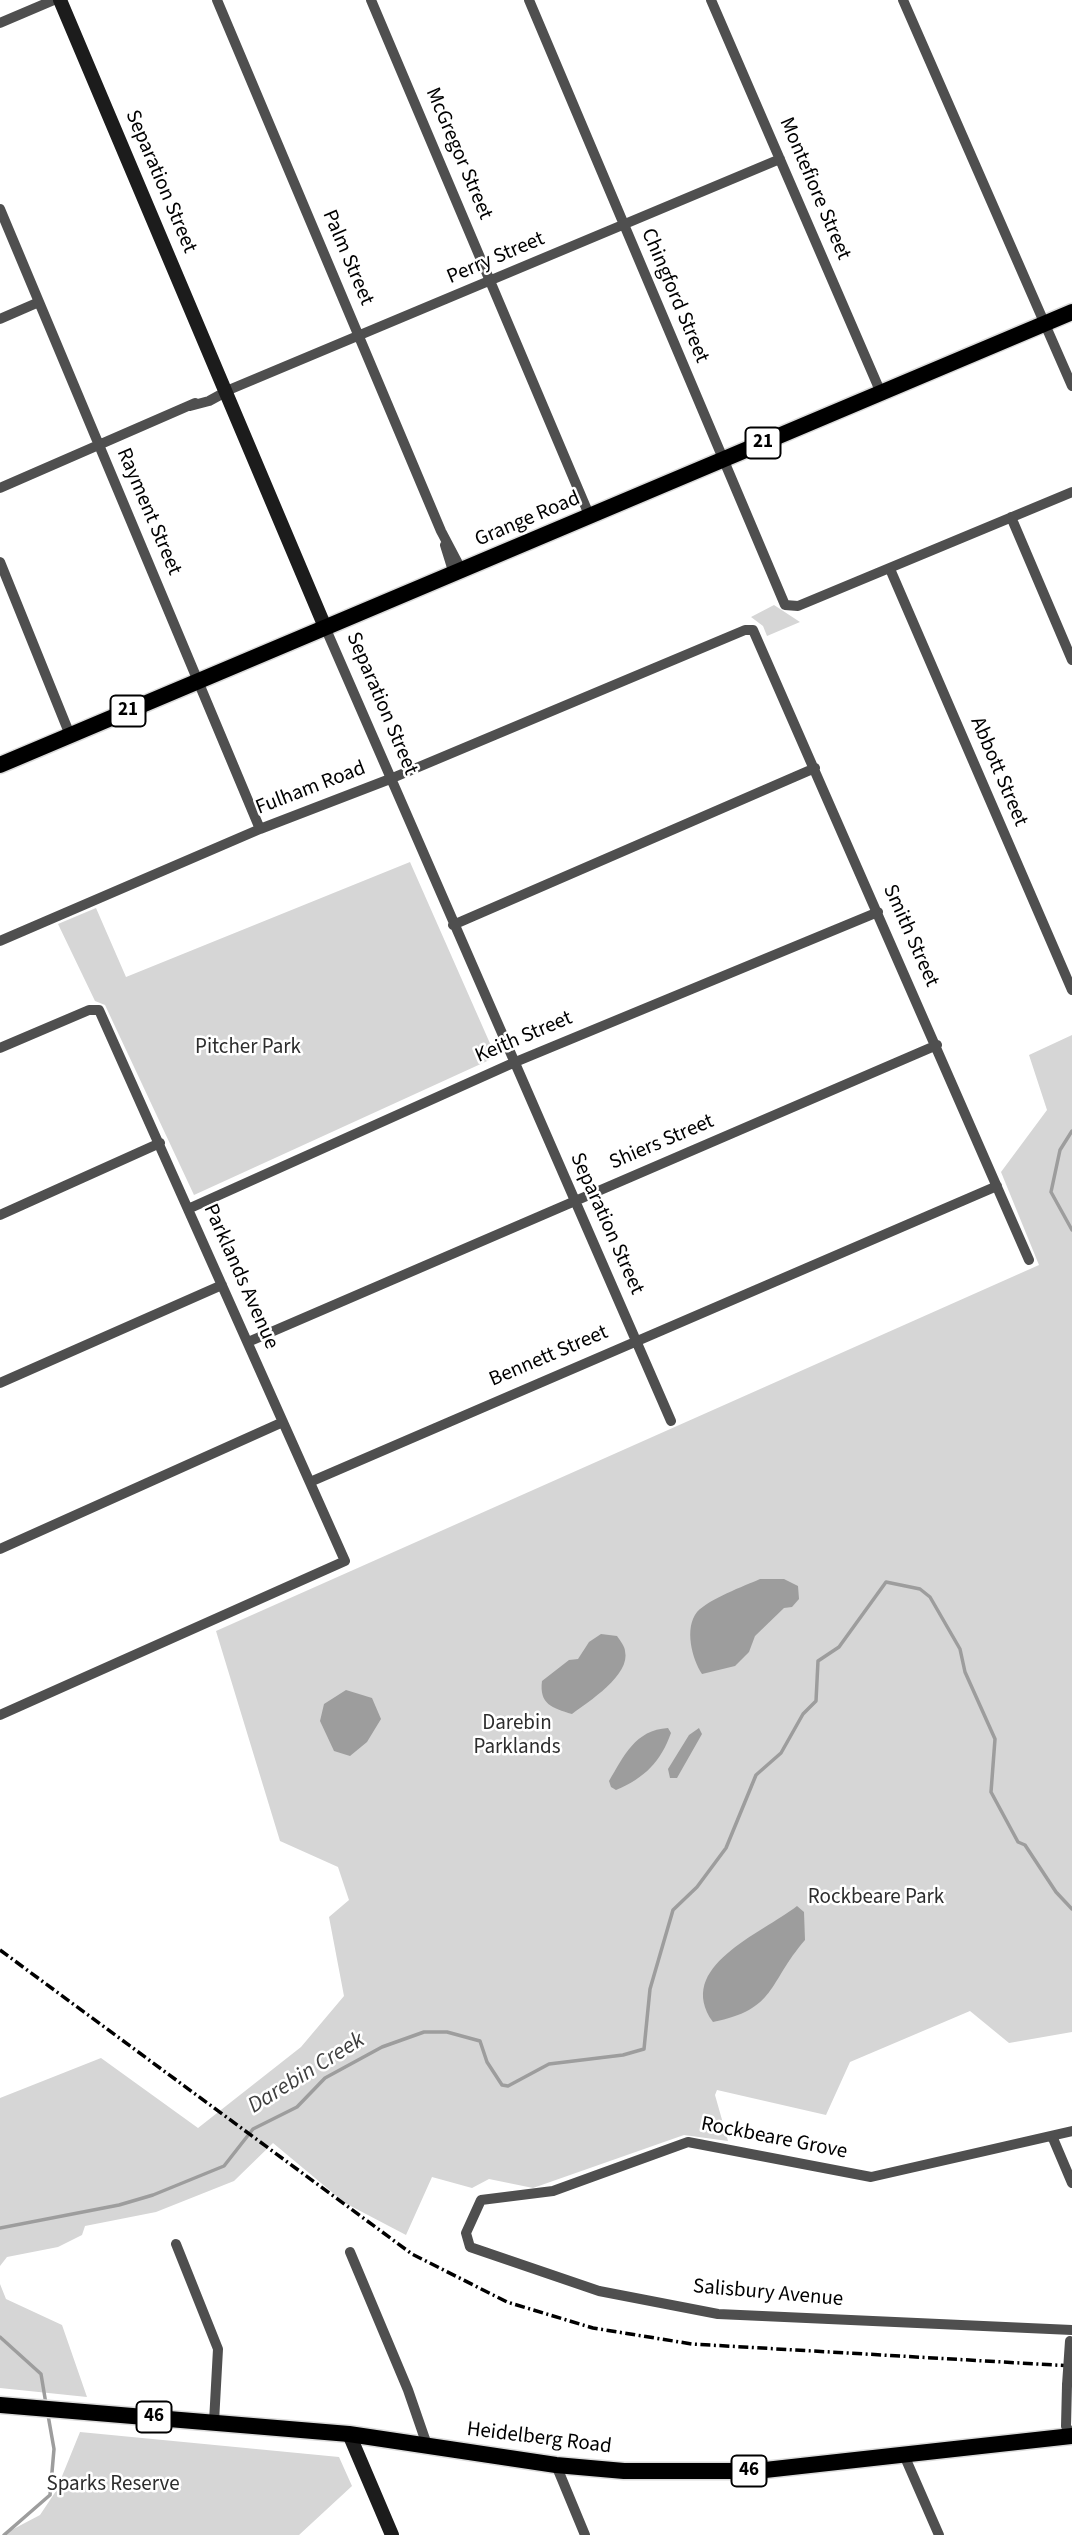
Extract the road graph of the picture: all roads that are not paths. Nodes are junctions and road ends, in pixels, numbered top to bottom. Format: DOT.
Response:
graph roads {
  1 [pos="54,0"];
  2 [pos="60,0"];
  3 [pos="217,0"];
  4 [pos="372,0"];
  5 [pos="529,0"];
  6 [pos="711,0"];
  7 [pos="903,0"];
  8 [pos="0,23"];
  9 [pos="780,159"];
  10 [pos="0,209"];
  11 [pos="623,226"];
  12 [pos="492,282"];
  13 [pos="39,302"];
  14 [pos="1072,312"];
  15 [pos="0,319"];
  16 [pos="1045,324"];
  17 [pos="359,337"];
  18 [pos="1072,386"];
  19 [pos="226,391"];
  20 [pos="881,393"];
  21 [pos="99,445"];
  22 [pos="722,460"];
  23 [pos="0,488"];
  24 [pos="1072,492"];
  25 [pos="590,517"];
  26 [pos="1011,517"];
  27 [pos="0,562"];
  28 [pos="890,569"];
  29 [pos="458,572"];
  30 [pos="325,627"];
  31 [pos="753,630"];
  32 [pos="1072,660"];
  33 [pos="197,681"];
  34 [pos="70,735"];
  35 [pos="0,765"];
  36 [pos="815,768"];
  37 [pos="390,779"];
  38 [pos="260,829"];
  39 [pos="878,912"];
  40 [pos="453,925"];
  41 [pos="0,941"];
  42 [pos="1072,990"];
  43 [pos="937,1045"];
  44 [pos="0,1048"];
  45 [pos="513,1063"];
  46 [pos="160,1143"];
  47 [pos="997,1186"];
  48 [pos="573,1202"];
  49 [pos="188,1209"];
  50 [pos="0,1215"];
  51 [pos="1029,1259"];
  52 [pos="222,1285"];
  53 [pos="634,1341"];
  54 [pos="248,1342"];
  55 [pos="0,1383"];
  56 [pos="671,1421"];
  57 [pos="283,1422"];
  58 [pos="310,1482"];
  59 [pos="0,1549"];
  60 [pos="0,1715"];
  61 [pos="1072,2131"];
  62 [pos="1052,2136"];
  63 [pos="1072,2183"];
  64 [pos="176,2244"];
  65 [pos="470,2247"];
  66 [pos="350,2252"];
  67 [pos="1071,2330"];
  68 [pos="0,2405"];
  69 [pos="214,2422"];
  70 [pos="349,2434"];
  71 [pos="1072,2436"];
  72 [pos="427,2445"];
  73 [pos="904,2455"];
  74 [pos="556,2465"];
  75 [pos="392,2535"];
  76 [pos="585,2535"];
  77 [pos="939,2535"];
  1 -- 8 [label="street"];
  2 -- 19 [label="street, Separation Street"];
  3 -- 17 [label="street, Palm Street"];
  4 -- 12 [label="street, McGregor Street"];
  5 -- 11 [label="street, Chingford Street"];
  6 -- 9 [label="street, Montefiore Street"];
  7 -- 16 [label="street"];
  9 -- 11 [label="street, Perry Street"];
  9 -- 20 [label="street, Montefiore Street"];
  10 -- 13 [label="street, Rayment Street"];
  11 -- 12 [label="street, Perry Street"];
  11 -- 22 [label="street, Chingford Street"];
  12 -- 17 [label="street, Perry Street"];
  12 -- 25 [label="street, McGregor Street"];
  13 -- 15 [label="street"];
  13 -- 21 [label="street, Rayment Street"];
  14 -- 16 [label="main road, Grange Road / 21"];
  16 -- 18 [label="street"];
  16 -- 20 [label="main road, Grange Road / 21"];
  17 -- 19 [label="street, Perry Street"];
  17 -- 29 [label="street, Palm Street"];
  19 -- 21 [label="street, Perry Street"];
  19 -- 30 [label="street, Separation Street"];
  20 -- 22 [label="main road, Grange Road / 21"];
  21 -- 23 [label="street, Perry Street"];
  21 -- 33 [label="street, Rayment Street"];
  22 -- 25 [label="main road, Grange Road / 21"];
  22 -- 28 [label="street, Chingford Street"];
  24 -- 26 [label="street"];
  25 -- 29 [label="main road, Grange Road / 21"];
  26 -- 28 [label="street"];
  26 -- 32 [label="street"];
  27 -- 34 [label="street"];
  28 -- 42 [label="street, Abbott Street"];
  29 -- 30 [label="main road, Grange Road / 21"];
  30 -- 33 [label="main road, Grange Road / 21"];
  30 -- 37 [label="street, Separation Street"];
  31 -- 36 [label="street, Smith Street"];
  31 -- 37 [label="street, Fulham Road"];
  33 -- 34 [label="main road, Grange Road / 21"];
  33 -- 38 [label="street, Rayment Street"];
  34 -- 35 [label="main road, Grange Road / 21"];
  36 -- 39 [label="street, Smith Street"];
  36 -- 40 [label="street"];
  37 -- 38 [label="street, Fulham Road"];
  37 -- 40 [label="street, Separation Street"];
  38 -- 41 [label="street, Fulham Road"];
  39 -- 43 [label="street, Smith Street"];
  39 -- 45 [label="street, Keith Street"];
  40 -- 45 [label="street, Separation Street"];
  43 -- 47 [label="street, Smith Street"];
  43 -- 48 [label="street, Shiers Street"];
  44 -- 46 [label="street, Parklands Avenue"];
  45 -- 48 [label="street, Separation Street"];
  45 -- 49 [label="street, Keith Street"];
  46 -- 49 [label="street, Parklands Avenue"];
  46 -- 50 [label="street"];
  47 -- 51 [label="street, Smith Street"];
  47 -- 53 [label="street, Bennett Street"];
  48 -- 53 [label="street, Separation Street"];
  48 -- 54 [label="street, Shiers Street"];
  49 -- 52 [label="street, Parklands Avenue"];
  52 -- 54 [label="street, Parklands Avenue"];
  52 -- 55 [label="street"];
  53 -- 56 [label="street, Separation Street"];
  53 -- 58 [label="street, Bennett Street"];
  54 -- 57 [label="street, Parklands Avenue"];
  57 -- 58 [label="street, Parklands Avenue"];
  57 -- 59 [label="street"];
  58 -- 60 [label="street, Parklands Avenue"];
  61 -- 62 [label="street, Rockbeare Grove"];
  62 -- 63 [label="street"];
  62 -- 65 [label="street, Rockbeare Grove"];
  64 -- 69 [label="street"];
  65 -- 67 [label="street, Salisbury Avenue"];
  66 -- 72 [label="street"];
  67 -- 71 [label="street, bridge"];
  68 -- 69 [label="main road, Heidelberg Road / 46"];
  69 -- 70 [label="main road, Heidelberg Road / 46"];
  70 -- 72 [label="main road, Heidelberg Road / 46"];
  70 -- 75 [label="street"];
  71 -- 73 [label="main road, Heidelberg Road / 46"];
  72 -- 74 [label="main road, Heidelberg Road / 46"];
  73 -- 74 [label="main road, Heidelberg Road / 46"];
  73 -- 77 [label="street"];
  74 -- 76 [label="street"];
}
